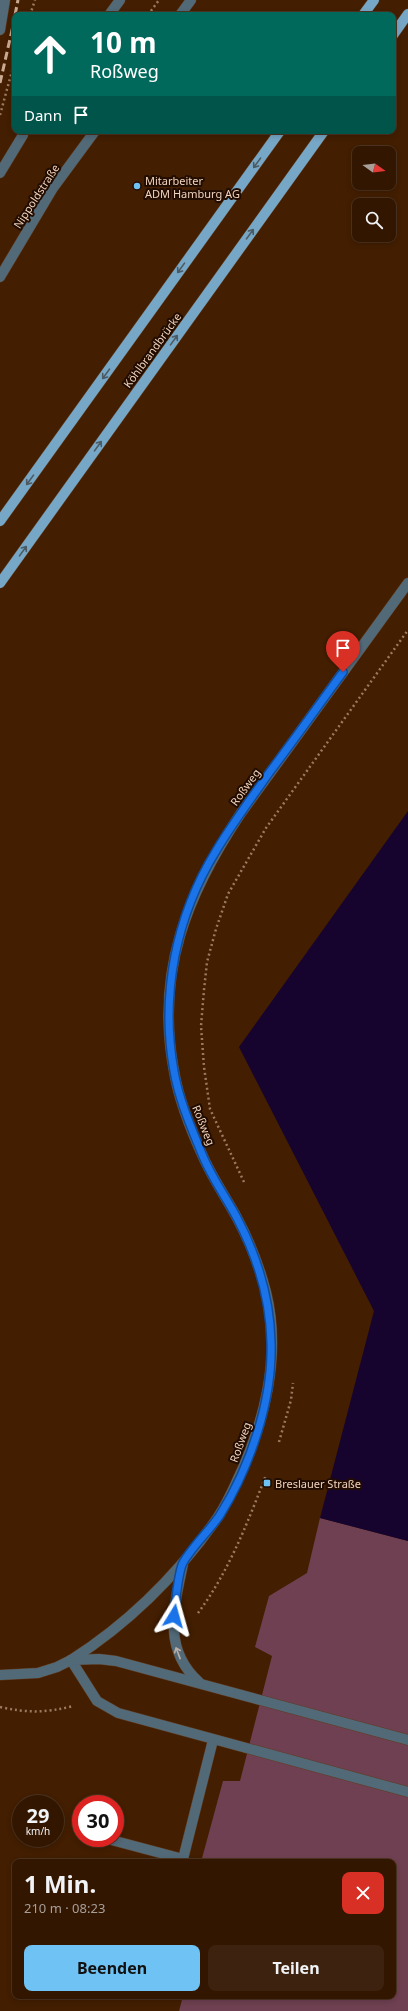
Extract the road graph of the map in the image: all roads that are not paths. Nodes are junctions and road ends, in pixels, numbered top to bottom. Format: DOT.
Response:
graph roads {
  1 [pos="5,0"];
  2 [pos="120,0"];
  3 [pos="191,0"];
  4 [pos="374,0"];
  5 [pos="111,12"];
  6 [pos="182,12"];
  7 [pos="365,12"];
  8 [pos="408,14"];
  9 [pos="0,30"];
  10 [pos="396,30"];
  11 [pos="93,134"];
  12 [pos="278,134"];
  13 [pos="322,134"];
  14 [pos="23,135"];
  15 [pos="0,173"];
  16 [pos="0,277"];
  17 [pos="0,521"];
  18 [pos="0,583"];
  19 [pos="408,583"];
  20 [pos="183,1564"];
  21 [pos="71,1660"];
  22 [pos="0,1675"];
  23 [pos="200,1684"];
  24 [pos="213,1740"];
  25 [pos="408,1740"];
  26 [pos="408,1792"];
  27 [pos="124,1844"];
  28 [pos="178,1859"];
  29 [pos="182,1859"];
  1 -- 9 [label="street"];
  2 -- 5 [label="street"];
  3 -- 6 [label="street"];
  4 -- 7 [label="main road"];
  8 -- 10 [label="main road"];
  11 -- 16 [label="street, Nippoldstraße"];
  12 -- 17 [label="main road, one-way"];
  18 -- 13 [label="main road, Köhlbrandbrücke, one-way"];
  14 -- 15 [label="street"];
  19 -- 20 [label="street, Roßweg"];
  20 -- 21 [label="street, Roßweg"];
  23 -- 20 [label="street, one-way"];
  21 -- 22 [label="street"];
  21 -- 23 [label="street"];
  21 -- 24 [label="street"];
  23 -- 25 [label="street"];
  24 -- 26 [label="street"];
  24 -- 29 [label="street"];
  27 -- 28 [label="street"];
}
